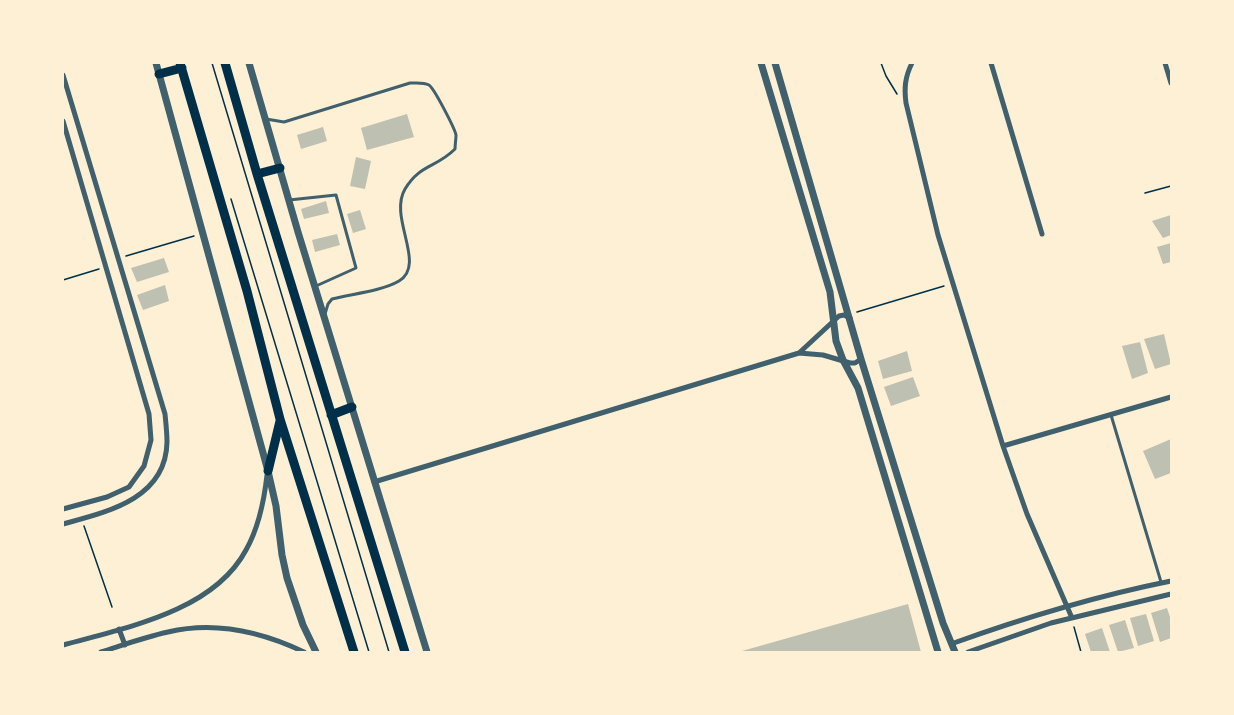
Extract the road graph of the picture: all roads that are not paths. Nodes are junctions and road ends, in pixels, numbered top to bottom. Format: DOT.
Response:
graph roads {
  1 [pos="156,63"];
  2 [pos="225,63"];
  3 [pos="249,63"];
  4 [pos="761,63"];
  5 [pos="775,63"];
  6 [pos="912,63"];
  7 [pos="991,63"];
  8 [pos="1165,63"];
  9 [pos="181,65"];
  10 [pos="159,74"];
  11 [pos="63,75"];
  12 [pos="1171,83"];
  13 [pos="792,118"];
  14 [pos="266,119"];
  15 [pos="778,120"];
  16 [pos="63,121"];
  17 [pos="78,126"];
  18 [pos="66,129"];
  19 [pos="280,168"];
  20 [pos="257,174"];
  21 [pos="289,200"];
  22 [pos="1042,234"];
  23 [pos="118,257"];
  24 [pos="106,266"];
  25 [pos="120,267"];
  26 [pos="315,286"];
  27 [pos="324,316"];
  28 [pos="850,316"];
  29 [pos="833,321"];
  30 [pos="799,353"];
  31 [pos="861,359"];
  32 [pos="843,360"];
  33 [pos="158,390"];
  34 [pos="143,394"];
  35 [pos="1171,397"];
  36 [pos="352,407"];
  37 [pos="331,415"];
  38 [pos="1111,415"];
  39 [pos="280,419"];
  40 [pos="1003,446"];
  41 [pos="268,471"];
  42 [pos="374,482"];
  43 [pos="63,508"];
  44 [pos="63,524"];
  45 [pos="1171,581"];
  46 [pos="1161,583"];
  47 [pos="1171,594"];
  48 [pos="1067,605"];
  49 [pos="1072,618"];
  50 [pos="119,629"];
  51 [pos="951,644"];
  52 [pos="63,645"];
  53 [pos="125,645"];
  54 [pos="101,652"];
  55 [pos="127,652"];
  56 [pos="304,652"];
  57 [pos="315,652"];
  58 [pos="354,652"];
  59 [pos="405,652"];
  60 [pos="428,652"];
  61 [pos="938,652"];
  62 [pos="955,652"];
  63 [pos="968,652"];
  1 -- 10 [label="street"];
  2 -- 20 [label="highway"];
  3 -- 14 [label="street"];
  4 -- 15 [label="street"];
  5 -- 13 [label="street"];
  6 -- 40 [label="street"];
  7 -- 22 [label="street"];
  8 -- 12 [label="street"];
  9 -- 10 [label="highway"];
  9 -- 39 [label="highway"];
  10 -- 41 [label="street"];
  11 -- 17 [label="street"];
  13 -- 15 [label="street"];
  13 -- 28 [label="street"];
  14 -- 19 [label="street"];
  14 -- 27 [label="lane"];
  15 -- 29 [label="street"];
  16 -- 18 [label="street"];
  17 -- 18 [label="street"];
  17 -- 23 [label="street"];
  18 -- 24 [label="street"];
  19 -- 20 [label="highway"];
  19 -- 21 [label="street"];
  20 -- 37 [label="highway"];
  21 -- 26 [label="street"];
  21 -- 26 [label="lane"];
  23 -- 24 [label="street"];
  23 -- 25 [label="street"];
  24 -- 25 [label="street"];
  24 -- 34 [label="street"];
  25 -- 33 [label="street"];
  26 -- 27 [label="street"];
  27 -- 36 [label="street"];
  28 -- 29 [label="street"];
  28 -- 31 [label="street"];
  29 -- 30 [label="street"];
  29 -- 32 [label="street"];
  30 -- 32 [label="street"];
  30 -- 42 [label="street"];
  31 -- 32 [label="street"];
  31 -- 51 [label="street"];
  32 -- 61 [label="street"];
  33 -- 34 [label="street"];
  33 -- 44 [label="street"];
  34 -- 43 [label="street"];
  35 -- 38 [label="street"];
  36 -- 37 [label="highway"];
  36 -- 42 [label="street"];
  37 -- 59 [label="highway"];
  38 -- 40 [label="street"];
  38 -- 46 [label="lane"];
  39 -- 41 [label="highway"];
  39 -- 58 [label="highway"];
  40 -- 48 [label="street"];
  41 -- 50 [label="street"];
  41 -- 57 [label="street"];
  42 -- 60 [label="street"];
  45 -- 46 [label="street"];
  46 -- 48 [label="street"];
  47 -- 49 [label="street"];
  48 -- 49 [label="street"];
  48 -- 51 [label="street"];
  49 -- 63 [label="street"];
  50 -- 52 [label="street"];
  50 -- 53 [label="street"];
  51 -- 62 [label="street"];
  53 -- 54 [label="street"];
  53 -- 55 [label="lane"];
  53 -- 56 [label="street"];
}
